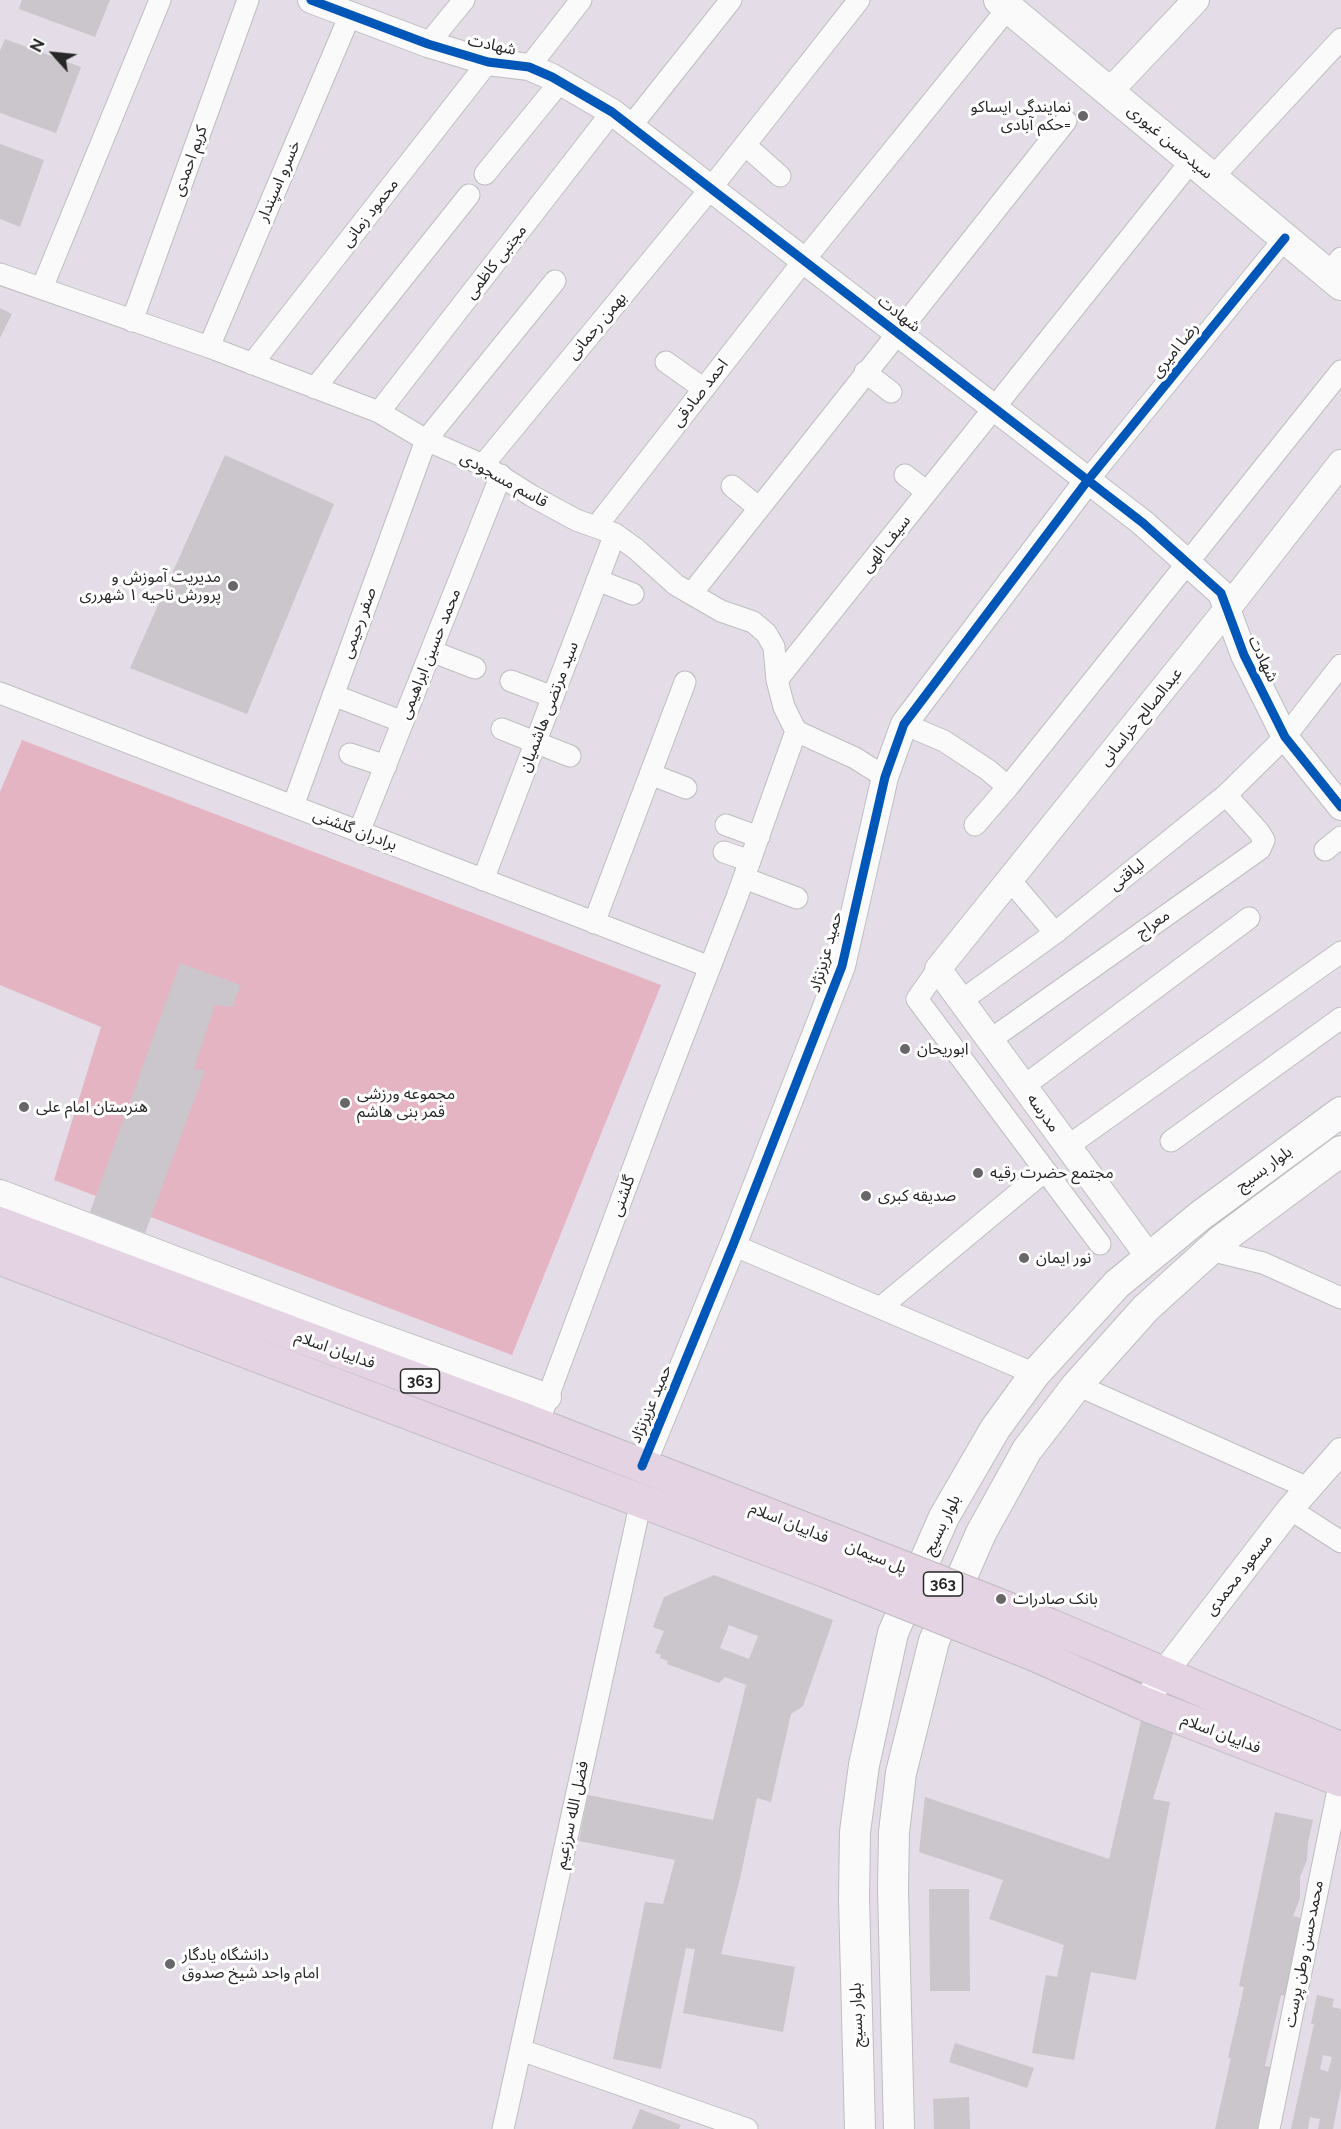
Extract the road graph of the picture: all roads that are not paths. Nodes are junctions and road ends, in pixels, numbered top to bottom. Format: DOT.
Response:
graph roads {
  1 [pos="160,0"];
  2 [pos="248,0"];
  3 [pos="311,0"];
  4 [pos="464,0"];
  5 [pos="581,0"];
  6 [pos="731,0"];
  7 [pos="860,0"];
  8 [pos="1196,0"];
  9 [pos="1013,6"];
  10 [pos="350,15"];
  11 [pos="1341,39"];
  12 [pos="428,44"];
  13 [pos="488,62"];
  14 [pos="529,67"];
  15 [pos="560,82"];
  16 [pos="1109,92"];
  17 [pos="622,119"];
  18 [pos="1066,121"];
  19 [pos="745,146"];
  20 [pos="1202,169"];
  21 [pos="485,174"];
  22 [pos="780,176"];
  23 [pos="711,188"];
  24 [pos="469,195"];
  25 [pos="1285,238"];
  26 [pos="805,259"];
  27 [pos="1337,272"];
  28 [pos="0,274"];
  29 [pos="555,281"];
  30 [pos="42,288"];
  31 [pos="132,321"];
  32 [pos="898,332"];
  33 [pos="209,347"];
  34 [pos="666,362"];
  35 [pos="252,364"];
  36 [pos="1341,371"];
  37 [pos="865,372"];
  38 [pos="315,388"];
  39 [pos="704,389"];
  40 [pos="891,392"];
  41 [pos="994,408"];
  42 [pos="379,412"];
  43 [pos="426,440"];
  44 [pos="1341,463"];
  45 [pos="492,470"];
  46 [pos="905,475"];
  47 [pos="1088,480"];
  48 [pos="732,486"];
  49 [pos="927,492"];
  50 [pos="759,508"];
  51 [pos="605,531"];
  52 [pos="1187,562"];
  53 [pos="597,580"];
  54 [pos="692,593"];
  55 [pos="633,594"];
  56 [pos="1228,608"];
  57 [pos="431,651"];
  58 [pos="1341,665"];
  59 [pos="475,668"];
  60 [pos="777,680"];
  61 [pos="511,681"];
  62 [pos="686,682"];
  63 [pos="0,693"];
  64 [pos="333,695"];
  65 [pos="553,697"];
  66 [pos="403,722"];
  67 [pos="904,724"];
  68 [pos="502,729"];
  69 [pos="796,731"];
  70 [pos="1285,737"];
  71 [pos="535,742"];
  72 [pos="350,754"];
  73 [pos="570,756"];
  74 [pos="386,766"];
  75 [pos="650,774"];
  76 [pos="885,777"];
  77 [pos="1008,787"];
  78 [pos="686,788"];
  79 [pos="1226,795"];
  80 [pos="1339,798"];
  81 [pos="293,806"];
  82 [pos="726,825"];
  83 [pos="975,825"];
  84 [pos="359,832"];
  85 [pos="759,837"];
  86 [pos="724,852"];
  87 [pos="747,870"];
  88 [pos="483,879"];
  89 [pos="1010,880"];
  90 [pos="797,898"];
  91 [pos="1250,918"];
  92 [pos="594,923"];
  93 [pos="1055,933"];
  94 [pos="1341,952"];
  95 [pos="710,967"];
  96 [pos="938,969"];
  97 [pos="961,1001"];
  98 [pos="1341,1018"];
  99 [pos="990,1040"];
  100 [pos="1024,1086"];
  101 [pos="1341,1112"];
  102 [pos="1171,1141"];
  103 [pos="1068,1146"];
  104 [pos="1339,1156"];
  105 [pos="1045,1171"];
  106 [pos="0,1193"];
  107 [pos="0,1224"];
  108 [pos="1100,1244"];
  109 [pos="733,1245"];
  110 [pos="1210,1250"];
  111 [pos="1149,1257"];
  112 [pos="0,1258"];
  113 [pos="1341,1299"];
  114 [pos="880,1308"];
  115 [pos="1035,1374"];
  116 [pos="1077,1385"];
  117 [pos="543,1411"];
  118 [pos="1341,1451"];
  119 [pos="642,1466"];
  120 [pos="1308,1488"];
  121 [pos="641,1501"];
  122 [pos="1290,1509"];
  123 [pos="1341,1542"];
  124 [pos="832,1556"];
  125 [pos="1049,1625"];
  126 [pos="1036,1655"];
  127 [pos="1163,1674"];
  128 [pos="1145,1704"];
  129 [pos="1341,1770"];
  130 [pos="521,2050"];
  131 [pos="699,2120"];
  132 [pos="503,2129"];
  133 [pos="747,2129"];
  134 [pos="860,2129"];
  135 [pos="899,2129"];
  136 [pos="1269,2129"];
  1 -- 30 [label="street"];
  2 -- 31 [label="street, کریم احمدی"];
  3 -- 10 [label="street, شهادت"];
  4 -- 12 [label="street"];
  5 -- 14 [label="street"];
  6 -- 17 [label="street, مجتبی کاظمی"];
  7 -- 19 [label="street, بهمن رحمانی"];
  8 -- 16 [label="street"];
  9 -- 16 [label="main road, سیدحسن غیوری"];
  9 -- 26 [label="street, احمد صادقی"];
  10 -- 12 [label="street, شهادت"];
  10 -- 33 [label="street, خسرو اسپندار"];
  11 -- 20 [label="street, سیف الهی"];
  12 -- 13 [label="street, شهادت"];
  13 -- 14 [label="street, شهادت"];
  13 -- 35 [label="street, محمود زمانی"];
  14 -- 15 [label="street, شهادت"];
  15 -- 17 [label="street, شهادت"];
  15 -- 21 [label="street"];
  16 -- 20 [label="main road, سیدحسن غیوری"];
  17 -- 23 [label="street, شهادت"];
  17 -- 42 [label="street, مجتبی کاظمی"];
  18 -- 32 [label="street"];
  19 -- 22 [label="street"];
  19 -- 23 [label="street, بهمن رحمانی"];
  20 -- 25 [label="main road, سیدحسن غیوری"];
  20 -- 41 [label="street, سیف الهی"];
  23 -- 26 [label="street, شهادت"];
  23 -- 45 [label="street, بهمن رحمانی"];
  24 -- 38 [label="street"];
  25 -- 27 [label="main road, سیدحسن غیوری"];
  25 -- 47 [label="street, رضا امیری"];
  26 -- 32 [label="street, شهادت"];
  26 -- 39 [label="street, احمد صادقی"];
  28 -- 30 [label="street, قاسم مسجودی"];
  29 -- 43 [label="street, صفر رحیمی"];
  30 -- 31 [label="street, قاسم مسجودی"];
  31 -- 33 [label="street, قاسم مسجودی"];
  32 -- 37 [label="street"];
  32 -- 41 [label="street, شهادت"];
  33 -- 35 [label="street, قاسم مسجودی"];
  34 -- 39 [label="street"];
  35 -- 38 [label="street, قاسم مسجودی"];
  36 -- 52 [label="street"];
  37 -- 40 [label="street"];
  37 -- 50 [label="street"];
  38 -- 42 [label="street, قاسم مسجودی"];
  39 -- 51 [label="street, احمد صادقی"];
  41 -- 47 [label="street, شهادت"];
  41 -- 49 [label="street, سیف الهی"];
  42 -- 43 [label="street, قاسم مسجودی"];
  43 -- 45 [label="street, قاسم مسجودی"];
  43 -- 64 [label="street, صفر رحیمی"];
  44 -- 56 [label="street, عبدالصالح خراسانی"];
  45 -- 51 [label="street, قاسم مسجودی"];
  45 -- 57 [label="street, محمد حسین ابراهیمی"];
  46 -- 49 [label="street"];
  47 -- 52 [label="street, شهادت"];
  47 -- 67 [label="street, حمید عزیزنژاد"];
  48 -- 50 [label="street"];
  49 -- 60 [label="street, سیف الهی"];
  50 -- 54 [label="street"];
  51 -- 53 [label="street, سید مرتضی هاشمیان"];
  51 -- 54 [label="street, قاسم مسجودی"];
  52 -- 56 [label="street, شهادت"];
  52 -- 77 [label="street"];
  53 -- 55 [label="street"];
  53 -- 65 [label="street, سید مرتضی هاشمیان"];
  54 -- 60 [label="street, قاسم مسجودی"];
  56 -- 70 [label="street, شهادت"];
  56 -- 89 [label="street, عبدالصالح خراسانی"];
  57 -- 59 [label="street"];
  57 -- 66 [label="street, محمد حسین ابراهیمی"];
  58 -- 70 [label="street, لیاقتی"];
  60 -- 69 [label="street, قاسم مسجودی"];
  61 -- 65 [label="street"];
  62 -- 75 [label="street"];
  63 -- 81 [label="street, برادران گلشنی"];
  64 -- 66 [label="street"];
  64 -- 81 [label="street, صفر رحیمی"];
  65 -- 71 [label="street, سید مرتضی هاشمیان"];
  66 -- 74 [label="street, محمد حسین ابراهیمی"];
  67 -- 76 [label="street, حمید عزیزنژاد"];
  67 -- 77 [label="street"];
  68 -- 71 [label="street"];
  69 -- 76 [label="street"];
  69 -- 85 [label="street, گلشنی"];
  70 -- 79 [label="street, لیاقتی"];
  70 -- 80 [label="street, شهادت"];
  71 -- 73 [label="street"];
  71 -- 88 [label="street, سید مرتضی هاشمیان"];
  72 -- 74 [label="street"];
  74 -- 84 [label="street, محمد حسین ابراهیمی"];
  75 -- 78 [label="street"];
  75 -- 92 [label="street"];
  76 -- 109 [label="street, حمید عزیزنژاد"];
  77 -- 83 [label="street"];
  79 -- 93 [label="street, لیاقتی"];
  79 -- 99 [label="street, معراج"];
  81 -- 84 [label="street, برادران گلشنی"];
  82 -- 85 [label="street"];
  84 -- 88 [label="street, برادران گلشنی"];
  85 -- 87 [label="street, گلشنی"];
  86 -- 87 [label="street"];
  87 -- 90 [label="street"];
  87 -- 95 [label="street, گلشنی"];
  88 -- 92 [label="street, برادران گلشنی"];
  89 -- 93 [label="street"];
  89 -- 96 [label="street, عبدالصالح خراسانی"];
  91 -- 100 [label="street"];
  92 -- 95 [label="street, برادران گلشنی"];
  93 -- 97 [label="street, لیاقتی"];
  94 -- 103 [label="street"];
  95 -- 117 [label="street, گلشنی"];
  96 -- 97 [label="street, مدرسه"];
  96 -- 105 [label="street"];
  97 -- 99 [label="street, مدرسه"];
  98 -- 102 [label="street"];
  99 -- 100 [label="street, مدرسه"];
  100 -- 103 [label="street, مدرسه"];
  101 -- 111 [label="main road, بلوار بسیج"];
  103 -- 111 [label="street, مدرسه"];
  104 -- 110 [label="main road, بلوار بسیج"];
  105 -- 108 [label="street"];
  105 -- 114 [label="street"];
  106 -- 117 [label="street"];
  107 -- 117 [label="main road, فداییان اسلام / 363"];
  109 -- 114 [label="street"];
  109 -- 119 [label="street, حمید عزیزنژاد"];
  110 -- 113 [label="street"];
  110 -- 116 [label="main road, بلوار بسیج"];
  111 -- 115 [label="main road, بلوار بسیج"];
  112 -- 121 [label="main road, فداییان اسلام / 363"];
  114 -- 115 [label="street"];
  115 -- 134 [label="main road, بلوار بسیج"];
  116 -- 120 [label="street"];
  116 -- 135 [label="main road, بلوار بسیج"];
  117 -- 119 [label="main road, فداییان اسلام / 363"];
  118 -- 120 [label="street, مسعود محمدی"];
  119 -- 124 [label="main road, فداییان اسلام / 363"];
  120 -- 122 [label="street, مسعود محمدی"];
  121 -- 124 [label="main road, فداییان اسلام / 363"];
  121 -- 130 [label="street, فضل الله سرزعیم"];
  122 -- 123 [label="street"];
  122 -- 127 [label="street, مسعود محمدی"];
  124 -- 125 [label="main road, پل سیمان / 363, bridge"];
  124 -- 126 [label="main road, پل سیمان / 363, bridge"];
  125 -- 127 [label="main road, فداییان اسلام / 363"];
  126 -- 128 [label="main road, فداییان اسلام / 363"];
  127 -- 128 [label="street, مسعود محمدی"];
  127 -- 129 [label="main road, فداییان اسلام / 363"];
  128 -- 129 [label="main road, فداییان اسلام / 363"];
  129 -- 136 [label="street, محمدحسن وطن پرست"];
  130 -- 131 [label="street"];
  130 -- 132 [label="street, فضل الله سرزعیم"];
  131 -- 133 [label="street"];
}
